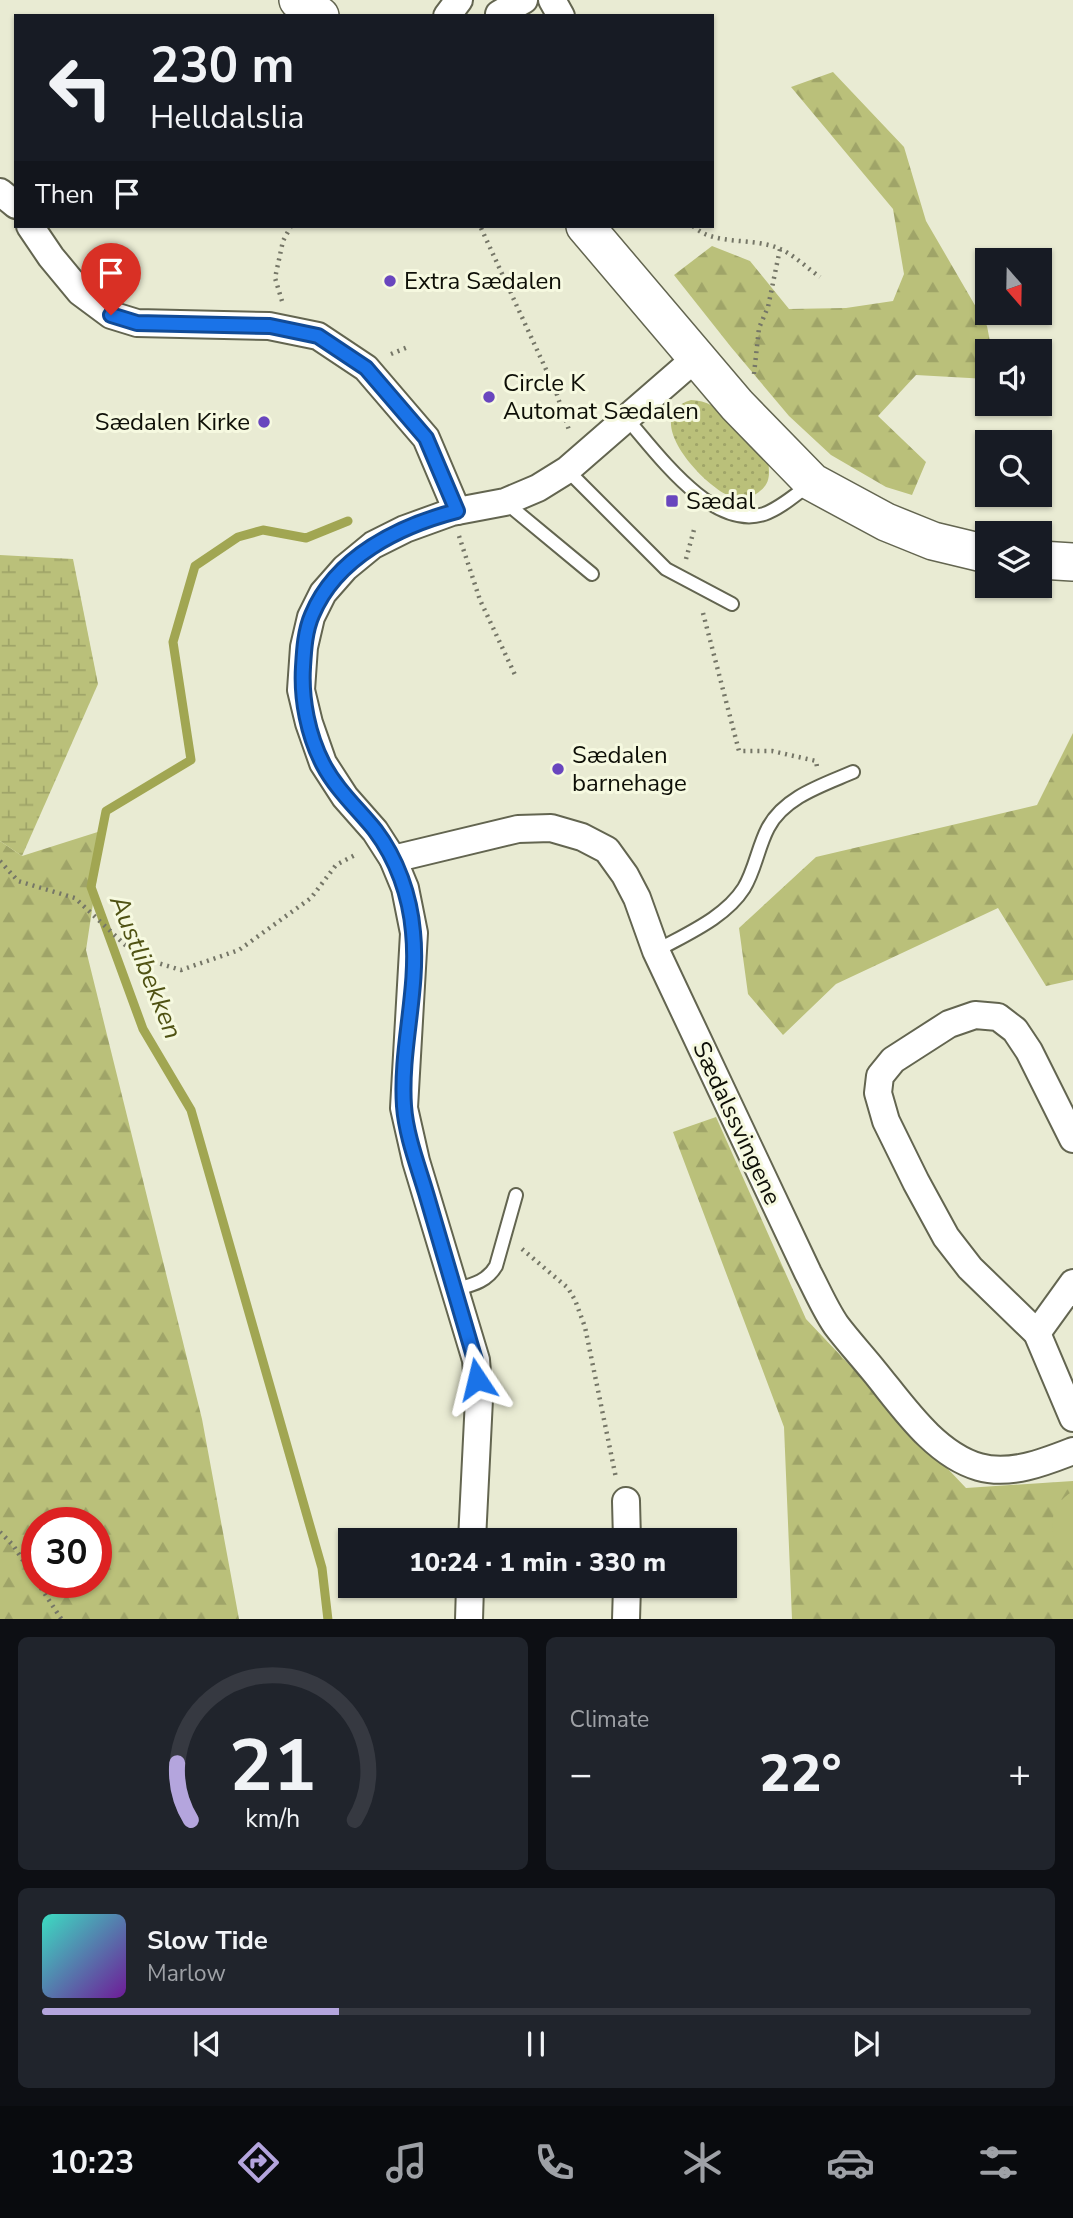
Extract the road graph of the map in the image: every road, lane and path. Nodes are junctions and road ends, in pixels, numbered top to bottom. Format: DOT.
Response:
graph roads {
  1 [pos="298,0"];
  2 [pos="524,0"];
  3 [pos="494,10"];
  4 [pos="317,14"];
  5 [pos="0,192"];
  6 [pos="14,203"];
  7 [pos="31,228"];
  8 [pos="290,228"];
  9 [pos="481,228"];
  10 [pos="587,228"];
  11 [pos="695,228"];
  12 [pos="780,248"];
  13 [pos="820,277"];
  14 [pos="284,308"];
  15 [pos="697,357"];
  16 [pos="754,377"];
  17 [pos="627,419"];
  18 [pos="572,437"];
  19 [pos="567,470"];
  20 [pos="812,482"];
  21 [pos="505,502"];
  22 [pos="454,511"];
  23 [pos="695,526"];
  24 [pos="975,551"];
  25 [pos="1052,561"];
  26 [pos="1073,562"];
  27 [pos="592,574"];
  28 [pos="682,578"];
  29 [pos="696,585"];
  30 [pos="732,604"];
  31 [pos="516,677"];
  32 [pos="853,772"];
  33 [pos="823,785"];
  34 [pos="393,859"];
  35 [pos="0,861"];
  36 [pos="656,951"];
  37 [pos="1073,1139"];
  38 [pos="516,1195"];
  39 [pos="543,1265"];
  40 [pos="1073,1283"];
  41 [pos="454,1290"];
  42 [pos="1037,1334"];
  43 [pos="1073,1418"];
  44 [pos="1073,1451"];
  45 [pos="626,1501"];
  46 [pos="473,1528"];
  47 [pos="627,1528"];
  48 [pos="0,1532"];
  49 [pos="21,1557"];
  50 [pos="48,1598"];
  51 [pos="470,1598"];
  52 [pos="627,1598"];
  53 [pos="62,1619"];
  54 [pos="469,1619"];
  55 [pos="626,1619"];
  1 -- 4 [label="main road"];
  2 -- 3 [label="street"];
  5 -- 6 [label="street"];
  7 -- 22 [label="street"];
  8 -- 14 [label="path"];
  9 -- 18 [label="path"];
  10 -- 15 [label="main road"];
  11 -- 12 [label="path"];
  12 -- 13 [label="path"];
  12 -- 16 [label="path"];
  15 -- 17 [label="street"];
  15 -- 20 [label="main road"];
  17 -- 19 [label="street"];
  17 -- 20 [label="lane"];
  19 -- 21 [label="street"];
  19 -- 28 [label="lane"];
  20 -- 24 [label="main road"];
  21 -- 22 [label="street"];
  21 -- 27 [label="lane"];
  22 -- 31 [label="path"];
  22 -- 34 [label="street"];
  23 -- 28 [label="path"];
  25 -- 26 [label="main road"];
  28 -- 29 [label="lane"];
  29 -- 30 [label="lane"];
  29 -- 33 [label="path"];
  32 -- 33 [label="lane"];
  33 -- 36 [label="lane"];
  34 -- 35 [label="path"];
  34 -- 36 [label="street, Sædalssvingene"];
  34 -- 41 [label="street"];
  36 -- 44 [label="street, Sædalssvingene"];
  37 -- 42 [label="street"];
  38 -- 41 [label="lane"];
  39 -- 45 [label="path"];
  40 -- 42 [label="street"];
  41 -- 46 [label="street"];
  42 -- 43 [label="street"];
  45 -- 47 [label="street"];
  48 -- 49 [label="path"];
  50 -- 53 [label="path"];
  51 -- 54 [label="street"];
  52 -- 55 [label="street"];
}
